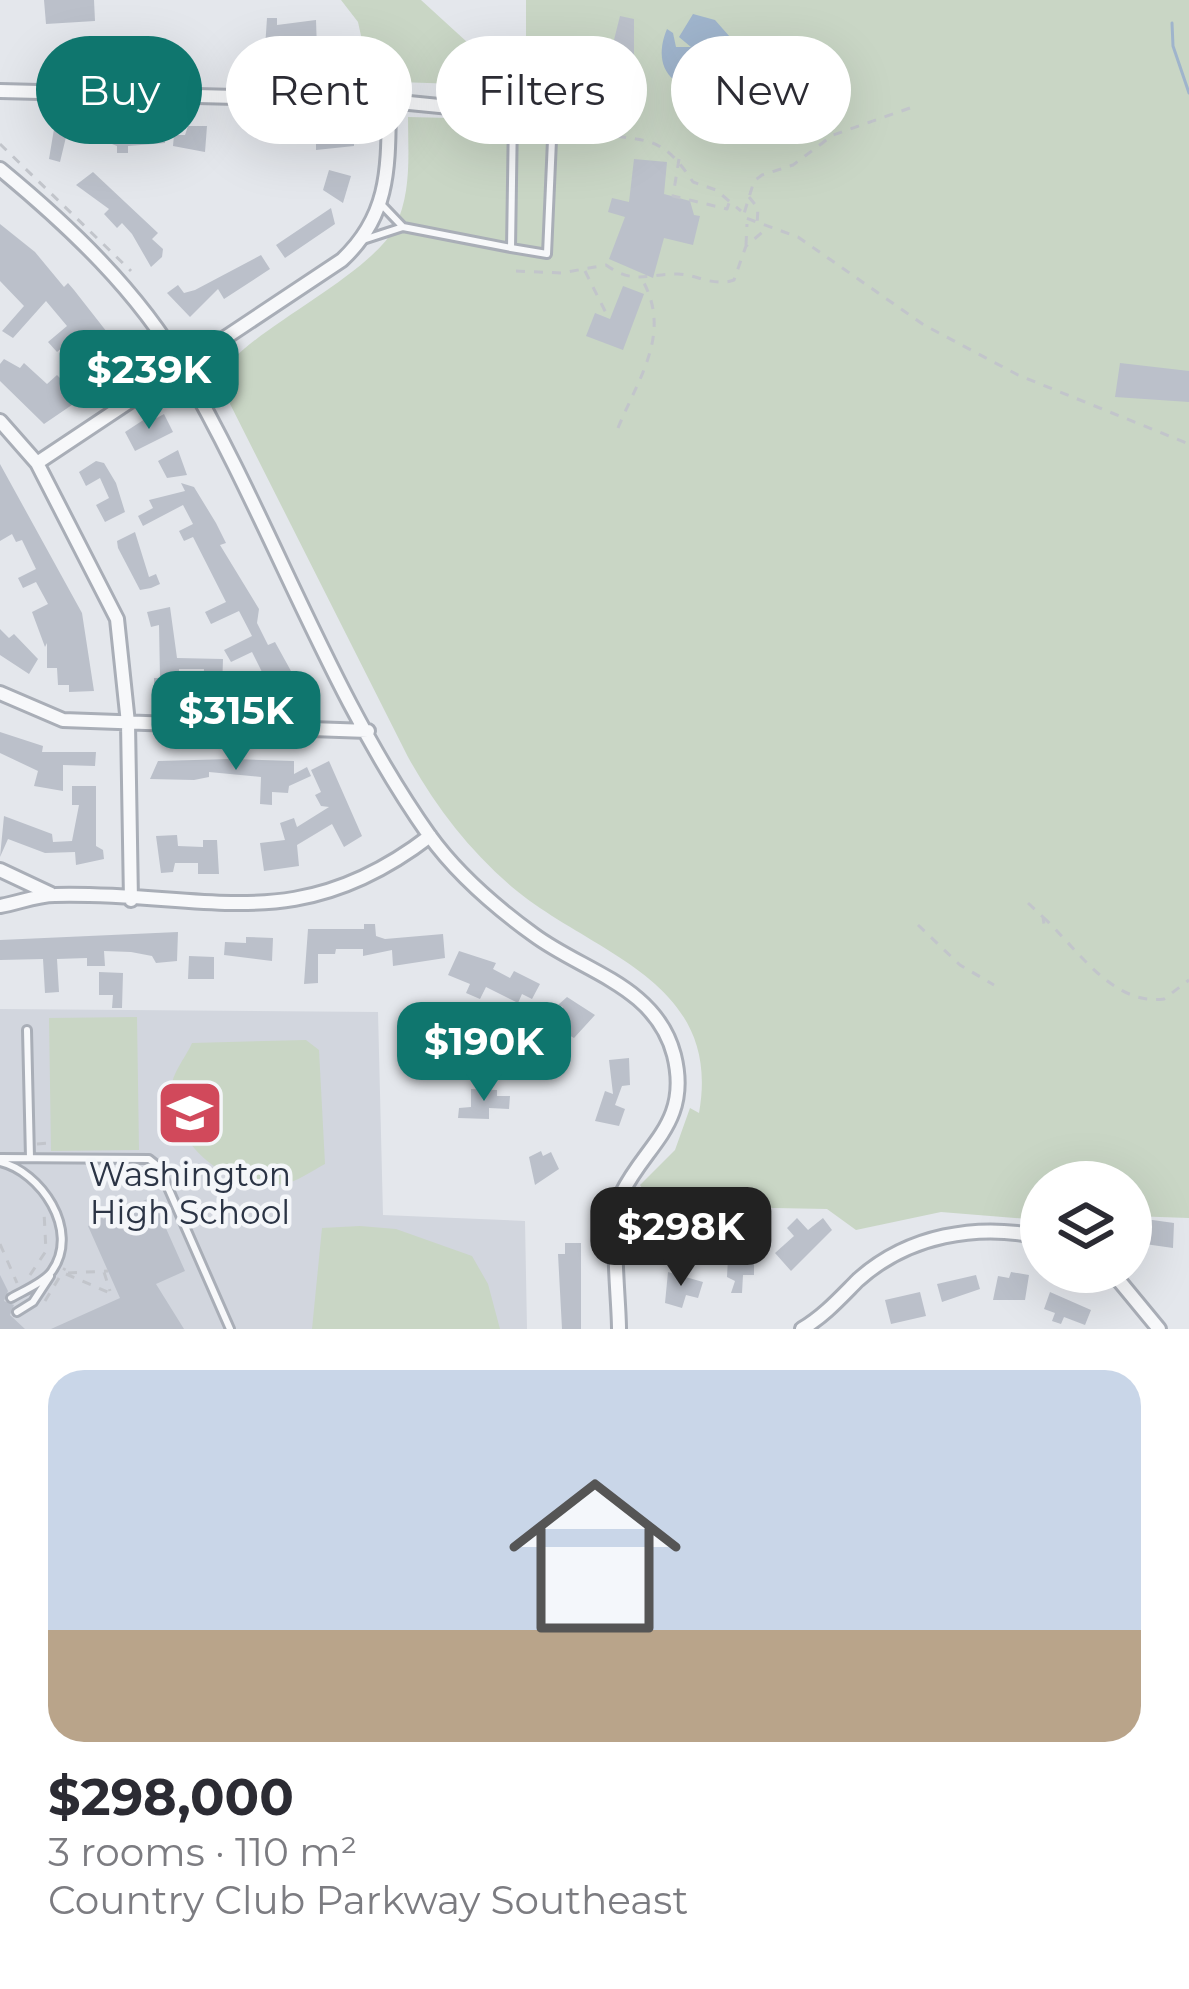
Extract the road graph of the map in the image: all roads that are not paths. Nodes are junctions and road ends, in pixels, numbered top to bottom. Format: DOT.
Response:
graph roads {
  1 [pos="0,91"];
  2 [pos="226,97"];
  3 [pos="386,144"];
  4 [pos="513,144"];
  5 [pos="555,144"];
  6 [pos="0,169"];
  7 [pos="382,205"];
  8 [pos="403,227"];
  9 [pos="364,240"];
  10 [pos="512,248"];
  11 [pos="181,366"];
  12 [pos="0,421"];
  13 [pos="37,464"];
  14 [pos="0,693"];
  15 [pos="128,723"];
  16 [pos="368,731"];
  17 [pos="430,836"];
  18 [pos="0,870"];
  19 [pos="52,894"];
  20 [pos="130,900"];
  21 [pos="0,906"];
  22 [pos="27,1030"];
  23 [pos="30,1158"];
  24 [pos="0,1160"];
  25 [pos="163,1176"];
  26 [pos="150,1182"];
  27 [pos="1020,1234"];
  28 [pos="52,1271"];
  29 [pos="10,1293"];
  30 [pos="1130,1293"];
  31 [pos="17,1312"];
  32 [pos="230,1329"];
  33 [pos="620,1329"];
  34 [pos="802,1329"];
  35 [pos="1160,1329"];
  1 -- 2 [label="street"];
  3 -- 7 [label="street"];
  4 -- 10 [label="lane"];
  5 -- 10 [label="lane"];
  6 -- 11 [label="street"];
  7 -- 8 [label="lane"];
  7 -- 9 [label="street"];
  8 -- 9 [label="lane"];
  8 -- 10 [label="lane"];
  9 -- 11 [label="street"];
  11 -- 13 [label="street"];
  11 -- 16 [label="street"];
  12 -- 13 [label="street"];
  13 -- 15 [label="street"];
  14 -- 15 [label="street"];
  15 -- 16 [label="street"];
  15 -- 20 [label="street"];
  16 -- 17 [label="street"];
  17 -- 20 [label="street"];
  17 -- 33 [label="street"];
  18 -- 19 [label="street"];
  19 -- 20 [label="street"];
  19 -- 21 [label="street"];
  22 -- 23 [label="lane"];
  23 -- 24 [label="lane"];
  23 -- 25 [label="lane"];
  24 -- 28 [label="lane"];
  25 -- 26 [label="lane"];
  25 -- 32 [label="lane"];
  27 -- 34 [label="street"];
  28 -- 29 [label="lane"];
  28 -- 31 [label="lane"];
  30 -- 35 [label="street"];
}
